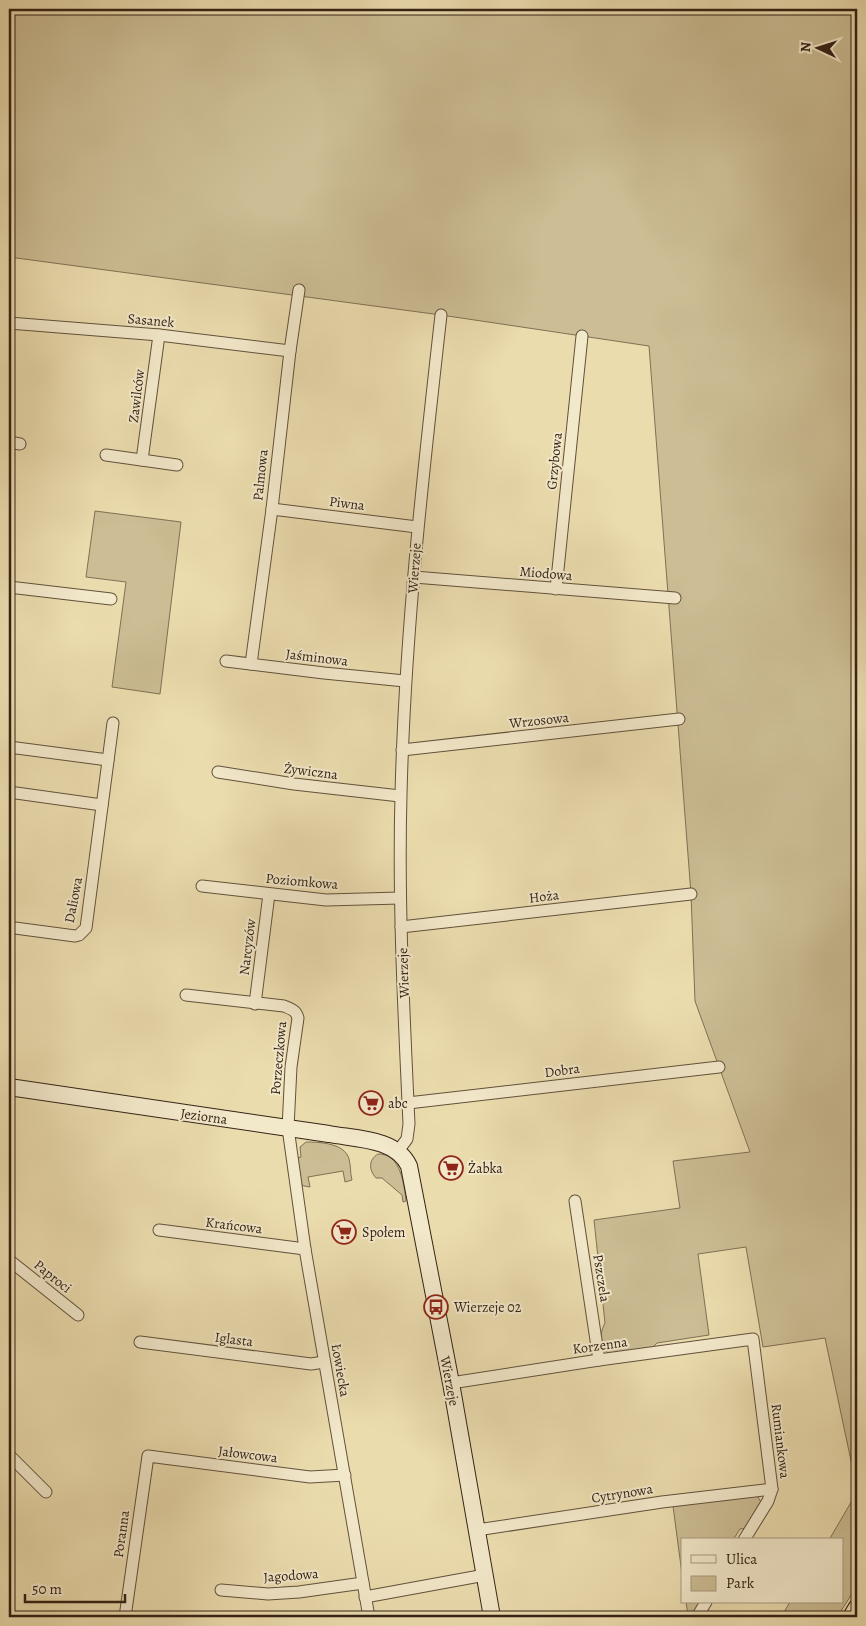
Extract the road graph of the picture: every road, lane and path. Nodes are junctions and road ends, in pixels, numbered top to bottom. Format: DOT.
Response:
graph roads {
  1 [pos="299,290"];
  2 [pos="442,315"];
  3 [pos="9,323"];
  4 [pos="159,335"];
  5 [pos="582,336"];
  6 [pos="290,351"];
  7 [pos="106,455"];
  8 [pos="142,460"];
  9 [pos="176,465"];
  10 [pos="272,508"];
  11 [pos="418,527"];
  12 [pos="414,577"];
  13 [pos="9,587"];
  14 [pos="556,590"];
  15 [pos="675,598"];
  16 [pos="111,599"];
  17 [pos="226,661"];
  18 [pos="251,664"];
  19 [pos="405,682"];
  20 [pos="679,719"];
  21 [pos="113,723"];
  22 [pos="9,747"];
  23 [pos="402,750"];
  24 [pos="108,760"];
  25 [pos="218,772"];
  26 [pos="9,792"];
  27 [pos="400,796"];
  28 [pos="102,805"];
  29 [pos="202,886"];
  30 [pos="269,894"];
  31 [pos="691,894"];
  32 [pos="400,898"];
  33 [pos="16,928"];
  34 [pos="401,928"];
  35 [pos="186,995"];
  36 [pos="255,1004"];
  37 [pos="718,1067"];
  38 [pos="9,1087"];
  39 [pos="408,1103"];
  40 [pos="288,1128"];
  41 [pos="398,1150"];
  42 [pos="575,1201"];
  43 [pos="159,1230"];
  44 [pos="305,1249"];
  45 [pos="9,1260"];
  46 [pos="78,1315"];
  47 [pos="753,1339"];
  48 [pos="140,1342"];
  49 [pos="599,1360"];
  50 [pos="324,1362"];
  51 [pos="451,1383"];
  52 [pos="9,1455"];
  53 [pos="148,1456"];
  54 [pos="344,1475"];
  55 [pos="772,1489"];
  56 [pos="46,1492"];
  57 [pos="477,1530"];
  58 [pos="745,1538"];
  59 [pos="485,1576"];
  60 [pos="363,1582"];
  61 [pos="221,1590"];
  62 [pos="365,1597"];
  63 [pos="705,1604"];
  64 [pos="857,1607"];
  65 [pos="125,1617"];
  66 [pos="369,1617"];
  67 [pos="492,1617"];
  68 [pos="697,1617"];
  69 [pos="851,1617"];
  1 -- 6 [label="street, Palmowa"];
  2 -- 11 [label="street, Wierzeje"];
  3 -- 4 [label="street, Sasanek"];
  4 -- 6 [label="street, Sasanek"];
  4 -- 8 [label="street, Zawilców"];
  5 -- 14 [label="street, Grzybowa"];
  6 -- 10 [label="street, Palmowa"];
  7 -- 8 [label="street"];
  8 -- 9 [label="street"];
  10 -- 11 [label="street, Piwna"];
  10 -- 18 [label="street, Palmowa"];
  11 -- 12 [label="street, Wierzeje"];
  12 -- 14 [label="street, Miodowa"];
  12 -- 19 [label="street, Wierzeje"];
  13 -- 16 [label="street"];
  14 -- 15 [label="street, Miodowa"];
  17 -- 18 [label="street, Jaśminowa"];
  18 -- 19 [label="street, Jaśminowa"];
  19 -- 23 [label="street, Wierzeje"];
  20 -- 23 [label="street, Wrzosowa"];
  21 -- 24 [label="street, Daliowa"];
  22 -- 24 [label="street"];
  23 -- 27 [label="street, Wierzeje"];
  24 -- 28 [label="street, Daliowa"];
  25 -- 27 [label="street, Żywiczna"];
  26 -- 28 [label="street"];
  27 -- 32 [label="street, Wierzeje"];
  28 -- 33 [label="street, Daliowa"];
  29 -- 30 [label="street, Poziomkowa"];
  30 -- 32 [label="street, Poziomkowa"];
  30 -- 36 [label="street, Narcyzów"];
  31 -- 34 [label="street, Hoża"];
  32 -- 34 [label="street, Wierzeje"];
  34 -- 39 [label="street, Wierzeje"];
  35 -- 36 [label="street, Porzeczkowa"];
  36 -- 40 [label="street, Porzeczkowa"];
  37 -- 39 [label="street, Dobra"];
  38 -- 40 [label="street, Jeziorna"];
  39 -- 41 [label="street, Wierzeje"];
  40 -- 41 [label="street, Jeziorna"];
  40 -- 44 [label="street, Łowiecka"];
  41 -- 51 [label="street, Wierzeje"];
  42 -- 49 [label="street, Pszczela"];
  43 -- 44 [label="street, Krańcowa"];
  44 -- 50 [label="street, Łowiecka"];
  45 -- 46 [label="street, Paproci"];
  47 -- 49 [label="street, Korzenna"];
  47 -- 55 [label="street, Rumiankowa"];
  48 -- 50 [label="street, Iglasta"];
  49 -- 51 [label="street, Korzenna"];
  50 -- 54 [label="street, Łowiecka"];
  51 -- 57 [label="street, Wierzeje"];
  52 -- 56 [label="street"];
  53 -- 54 [label="street, Jałowcowa"];
  53 -- 65 [label="street, Poranna"];
  54 -- 60 [label="street, Łowiecka"];
  55 -- 57 [label="street, Cytrynowa"];
  55 -- 58 [label="street, Rumiankowa"];
  57 -- 59 [label="street, Wierzeje"];
  59 -- 62 [label="street"];
  59 -- 67 [label="street, Wierzeje"];
  60 -- 61 [label="street, Jagodowa"];
  60 -- 62 [label="street, Łowiecka"];
  62 -- 66 [label="street, Łowiecka"];
  63 -- 68 [label="street"];
  64 -- 69 [label="street"];
}
